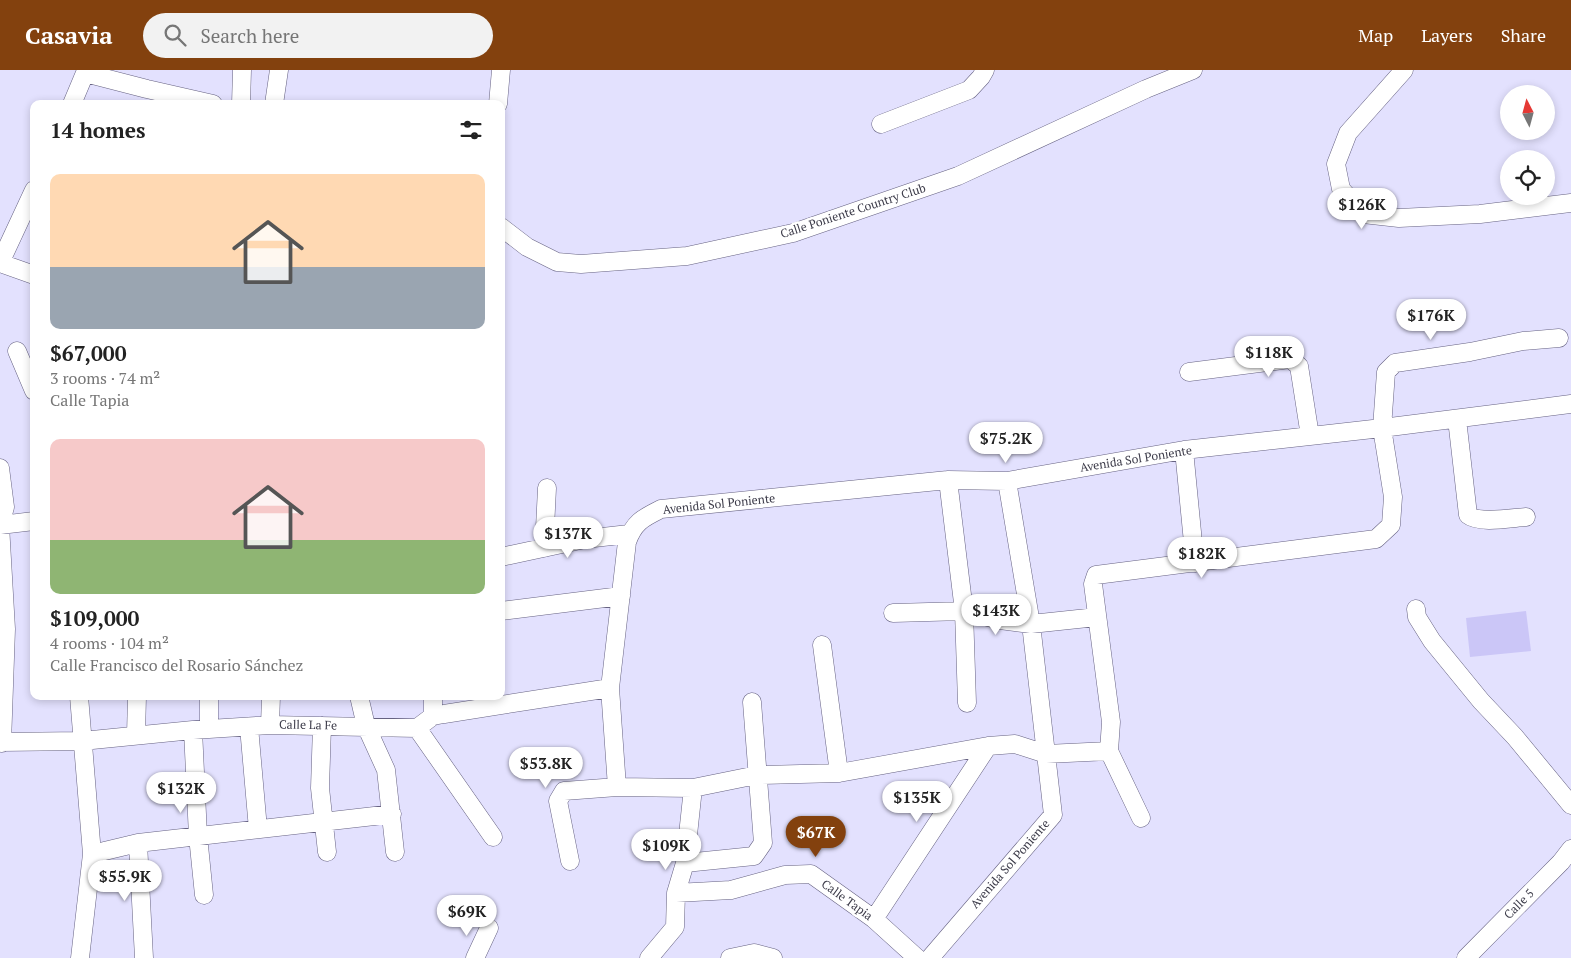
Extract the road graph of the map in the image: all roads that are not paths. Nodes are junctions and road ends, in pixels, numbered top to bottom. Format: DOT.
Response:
graph roads {
  1 [pos="242,70"];
  2 [pos="279,70"];
  3 [pos="501,70"];
  4 [pos="985,70"];
  5 [pos="1193,70"];
  6 [pos="1404,70"];
  7 [pos="87,71"];
  8 [pos="74,100"];
  9 [pos="195,100"];
  10 [pos="241,100"];
  11 [pos="275,100"];
  12 [pos="498,100"];
  13 [pos="881,124"];
  14 [pos="30,199"];
  15 [pos="1571,203"];
  16 [pos="505,230"];
  17 [pos="30,274"];
  18 [pos="1559,338"];
  19 [pos="17,350"];
  20 [pos="1189,372"];
  21 [pos="30,381"];
  22 [pos="1571,404"];
  23 [pos="1458,418"];
  24 [pos="1382,428"];
  25 [pos="1310,436"];
  26 [pos="1184,450"];
  27 [pos="0,468"];
  28 [pos="948,480"];
  29 [pos="1007,480"];
  30 [pos="547,488"];
  31 [pos="1526,517"];
  32 [pos="30,521"];
  33 [pos="0,525"];
  34 [pos="630,534"];
  35 [pos="544,548"];
  36 [pos="505,556"];
  37 [pos="1195,563"];
  38 [pos="620,596"];
  39 [pos="1416,609"];
  40 [pos="505,610"];
  41 [pos="964,611"];
  42 [pos="893,613"];
  43 [pos="1097,617"];
  44 [pos="1031,624"];
  45 [pos="822,645"];
  46 [pos="610,688"];
  47 [pos="79,700"];
  48 [pos="137,700"];
  49 [pos="208,700"];
  50 [pos="271,700"];
  51 [pos="360,700"];
  52 [pos="433,700"];
  53 [pos="752,702"];
  54 [pos="967,703"];
  55 [pos="432,716"];
  56 [pos="270,725"];
  57 [pos="322,726"];
  58 [pos="366,726"];
  59 [pos="249,727"];
  60 [pos="417,728"];
  61 [pos="201,730"];
  62 [pos="136,736"];
  63 [pos="82,741"];
  64 [pos="1,742"];
  65 [pos="988,746"];
  66 [pos="1109,751"];
  67 [pos="1046,754"];
  68 [pos="839,773"];
  69 [pos="757,776"];
  70 [pos="617,788"];
  71 [pos="693,788"];
  72 [pos="1568,801"];
  73 [pos="392,814"];
  74 [pos="1141,818"];
  75 [pos="323,822"];
  76 [pos="258,829"];
  77 [pos="198,836"];
  78 [pos="493,837"];
  79 [pos="138,843"];
  80 [pos="1571,849"];
  81 [pos="326,852"];
  82 [pos="394,852"];
  83 [pos="92,854"];
  84 [pos="570,861"];
  85 [pos="685,863"];
  86 [pos="676,893"];
  87 [pos="204,895"];
  88 [pos="874,919"];
  89 [pos="489,928"];
  90 [pos="80,958"];
  91 [pos="144,958"];
  92 [pos="476,958"];
  93 [pos="649,958"];
  94 [pos="730,958"];
  95 [pos="773,958"];
  96 [pos="917,958"];
  97 [pos="930,958"];
  98 [pos="1466,958"];
  1 -- 10 [label="street"];
  2 -- 11 [label="street"];
  3 -- 12 [label="street"];
  4 -- 13 [label="street"];
  5 -- 16 [label="street, Calle Poniente Country Club"];
  6 -- 15 [label="street"];
  7 -- 8 [label="street"];
  7 -- 9 [label="street"];
  14 -- 17 [label="street"];
  18 -- 24 [label="street"];
  19 -- 21 [label="street"];
  20 -- 25 [label="street"];
  22 -- 23 [label="street, Avenida Sol Poniente"];
  23 -- 24 [label="street, Avenida Sol Poniente"];
  23 -- 31 [label="street"];
  24 -- 25 [label="street, Avenida Sol Poniente"];
  24 -- 37 [label="street"];
  25 -- 26 [label="street, Avenida Sol Poniente"];
  26 -- 29 [label="street, Avenida Sol Poniente"];
  26 -- 37 [label="street"];
  27 -- 33 [label="street"];
  28 -- 29 [label="street, Avenida Sol Poniente"];
  28 -- 34 [label="street, Avenida Sol Poniente"];
  28 -- 41 [label="street"];
  29 -- 44 [label="street, Avenida Sol Poniente"];
  30 -- 35 [label="street"];
  32 -- 33 [label="street"];
  33 -- 64 [label="street"];
  34 -- 35 [label="street"];
  34 -- 38 [label="street, Avenida Sol Poniente"];
  35 -- 36 [label="street"];
  37 -- 43 [label="street"];
  38 -- 40 [label="street"];
  38 -- 46 [label="street, Avenida Sol Poniente"];
  39 -- 72 [label="street"];
  41 -- 42 [label="street"];
  41 -- 44 [label="street"];
  41 -- 54 [label="street"];
  43 -- 44 [label="street"];
  43 -- 66 [label="street"];
  44 -- 67 [label="street, Avenida Sol Poniente"];
  45 -- 68 [label="street"];
  46 -- 55 [label="street"];
  46 -- 70 [label="street, Avenida Sol Poniente"];
  47 -- 63 [label="street"];
  48 -- 62 [label="street"];
  49 -- 61 [label="street"];
  50 -- 56 [label="street"];
  51 -- 58 [label="street"];
  52 -- 55 [label="street"];
  53 -- 69 [label="street"];
  55 -- 60 [label="street"];
  56 -- 57 [label="street, Calle La Fe"];
  56 -- 59 [label="street, Calle La Fe"];
  57 -- 58 [label="street, Calle La Fe"];
  57 -- 75 [label="street"];
  58 -- 60 [label="street, Calle La Fe"];
  58 -- 73 [label="street"];
  59 -- 61 [label="street, Calle La Fe"];
  59 -- 76 [label="street"];
  60 -- 78 [label="street"];
  61 -- 62 [label="street, Calle La Fe"];
  61 -- 77 [label="street"];
  62 -- 63 [label="street, Calle La Fe"];
  63 -- 64 [label="street, Calle La Fe"];
  63 -- 83 [label="street"];
  65 -- 67 [label="street"];
  65 -- 68 [label="street"];
  65 -- 88 [label="street"];
  66 -- 67 [label="street"];
  66 -- 74 [label="street"];
  67 -- 97 [label="street, Avenida Sol Poniente"];
  68 -- 69 [label="street"];
  69 -- 71 [label="street"];
  69 -- 85 [label="street"];
  70 -- 71 [label="street"];
  70 -- 84 [label="street"];
  71 -- 85 [label="street"];
  73 -- 75 [label="street"];
  73 -- 82 [label="street"];
  75 -- 76 [label="street"];
  75 -- 81 [label="street"];
  76 -- 77 [label="street"];
  77 -- 79 [label="street"];
  77 -- 87 [label="street"];
  79 -- 83 [label="street"];
  79 -- 91 [label="street"];
  80 -- 98 [label="street, Calle 5"];
  83 -- 90 [label="street"];
  85 -- 86 [label="street"];
  86 -- 88 [label="street, Calle Tapia"];
  86 -- 93 [label="street"];
  88 -- 96 [label="street, Calle Tapia"];
  89 -- 92 [label="street"];
  94 -- 95 [label="street"];
}
